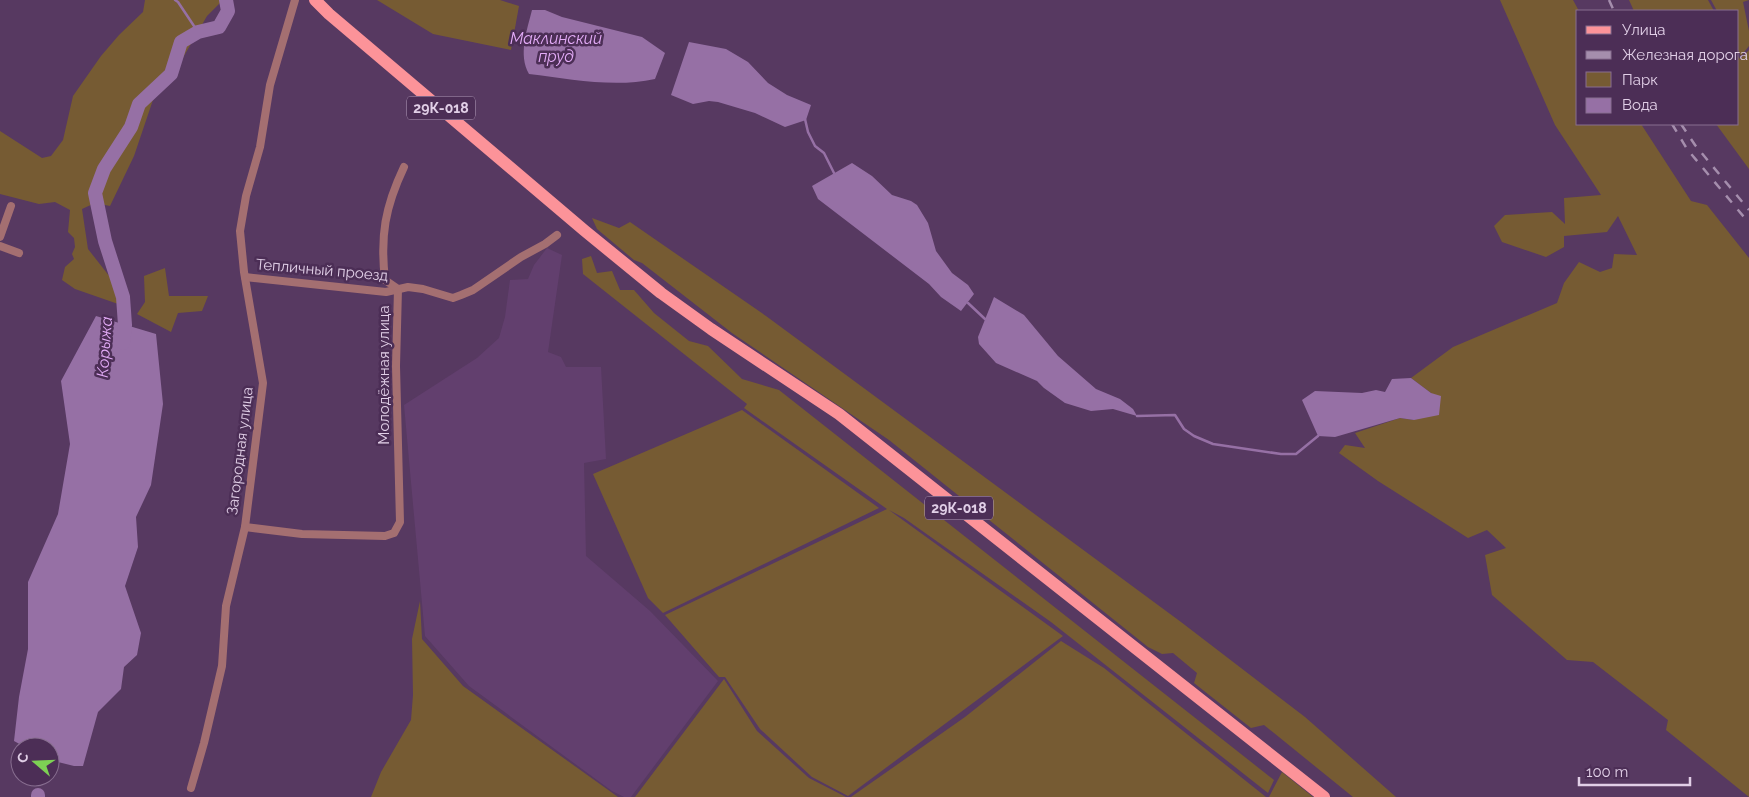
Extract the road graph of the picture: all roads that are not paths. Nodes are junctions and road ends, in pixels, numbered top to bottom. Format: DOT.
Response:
graph roads {
  1 [pos="295,0"];
  2 [pos="315,0"];
  3 [pos="404,166"];
  4 [pos="10,206"];
  5 [pos="556,235"];
  6 [pos="0,237"];
  7 [pos="0,246"];
  8 [pos="19,253"];
  9 [pos="245,277"];
  10 [pos="398,289"];
  11 [pos="245,527"];
  12 [pos="191,788"];
  13 [pos="1324,797"];
  1 -- 9 [label="street, Загородная улица"];
  2 -- 13 [label="main road, 29К-018"];
  3 -- 10 [label="street, Молодёжная улица"];
  4 -- 6 [label="street"];
  5 -- 10 [label="street, Тепличный проезд"];
  7 -- 8 [label="street"];
  9 -- 10 [label="street, Тепличный проезд"];
  9 -- 11 [label="street, Загородная улица"];
  10 -- 11 [label="street, Молодёжная улица"];
  11 -- 12 [label="street, Загородная улица"];
}
